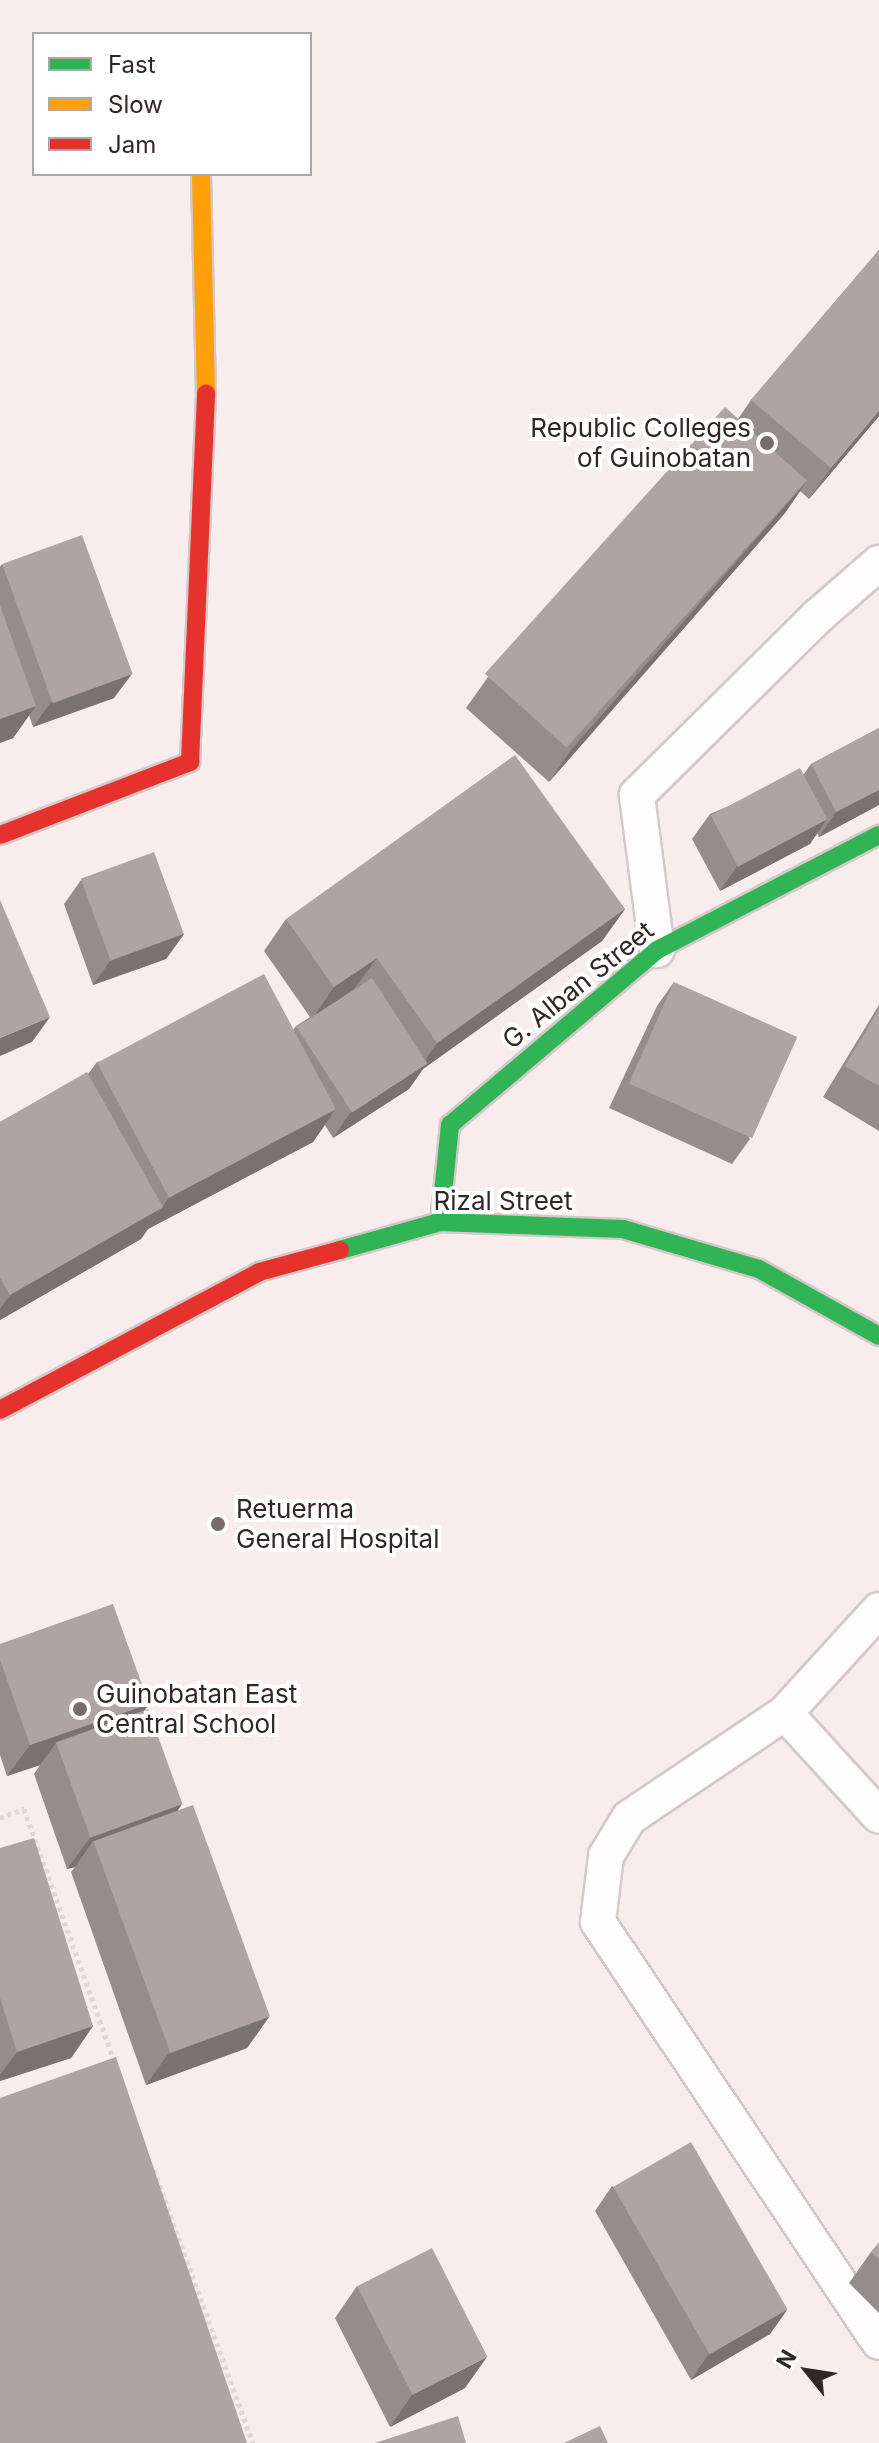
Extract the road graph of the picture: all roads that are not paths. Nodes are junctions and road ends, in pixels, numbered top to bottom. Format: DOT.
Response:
graph roads {
  1 [pos="201,176"];
  2 [pos="879,563"];
  3 [pos="0,835"];
  4 [pos="879,835"];
  5 [pos="657,950"];
  6 [pos="440,1222"];
  7 [pos="879,1336"];
  8 [pos="0,1410"];
  9 [pos="879,1610"];
  10 [pos="785,1713"];
  11 [pos="879,1816"];
  12 [pos="879,2342"];
  1 -- 3 [label="street"];
  2 -- 5 [label="lane"];
  4 -- 5 [label="street, G. Alban Street"];
  5 -- 6 [label="street, G. Alban Street"];
  6 -- 7 [label="street, Rizal Street"];
  6 -- 8 [label="street, Rizal Street"];
  9 -- 10 [label="lane"];
  10 -- 11 [label="lane"];
  10 -- 12 [label="lane"];
}
